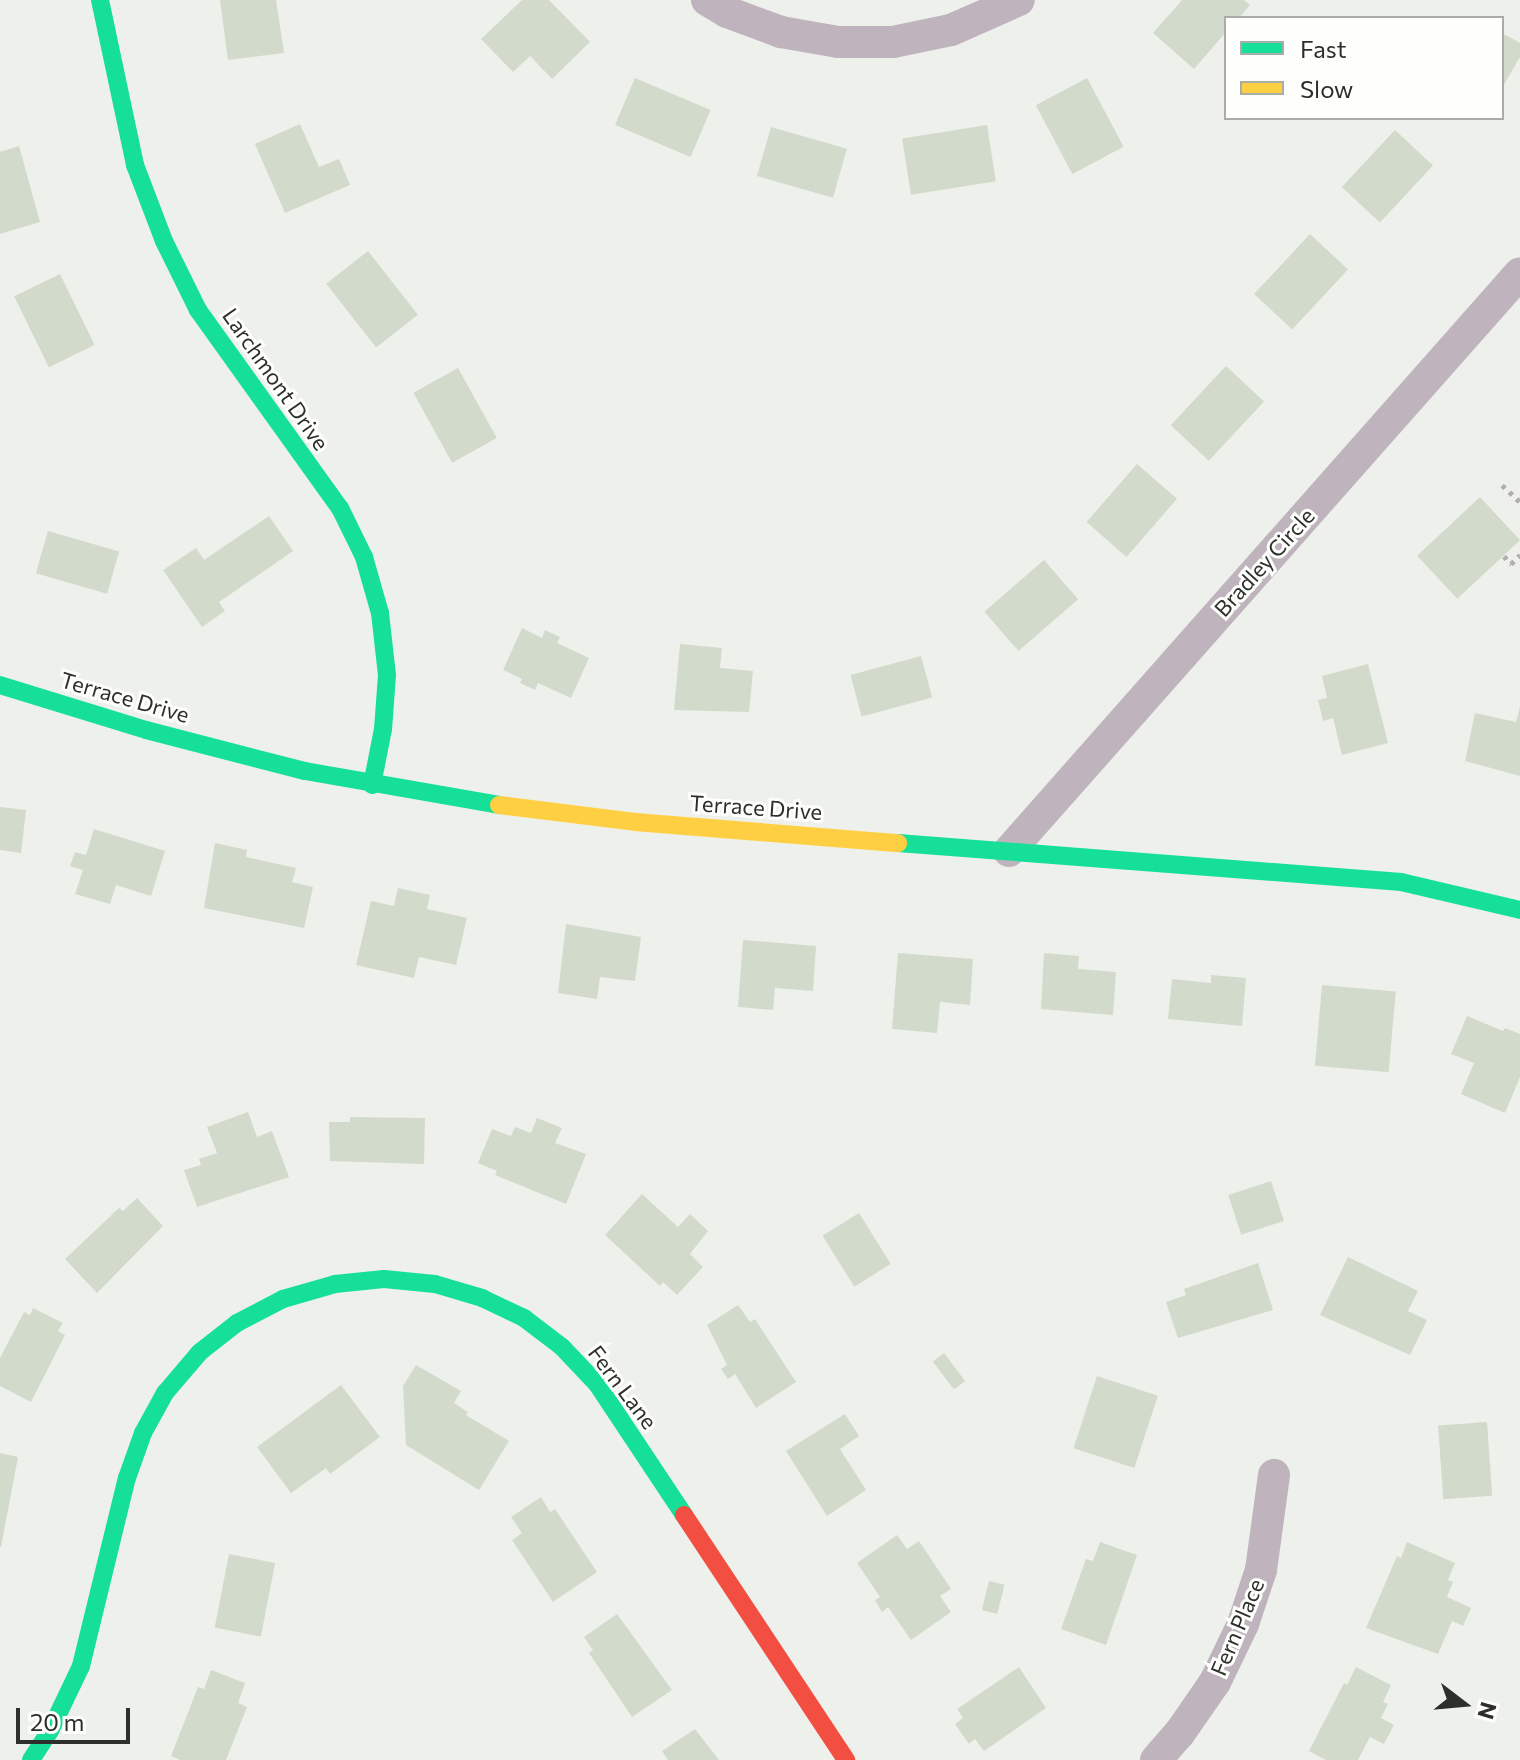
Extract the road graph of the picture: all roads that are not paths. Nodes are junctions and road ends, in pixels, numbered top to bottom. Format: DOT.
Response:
graph roads {
  1 [pos="100,0"];
  2 [pos="707,0"];
  3 [pos="1019,0"];
  4 [pos="1520,273"];
  5 [pos="0,685"];
  6 [pos="372,785"];
  7 [pos="1009,851"];
  8 [pos="1520,910"];
  9 [pos="1274,1475"];
  10 [pos="31,1760"];
  11 [pos="846,1760"];
  12 [pos="1156,1760"];
  1 -- 6 [label="street, Larchmont Drive"];
  2 -- 3 [label="street"];
  4 -- 7 [label="street, Bradley Circle"];
  5 -- 6 [label="street, Terrace Drive"];
  6 -- 7 [label="street, Terrace Drive"];
  7 -- 8 [label="street, Terrace Drive"];
  9 -- 12 [label="street, Fern Place"];
  10 -- 11 [label="street, Fern Lane"];
}
